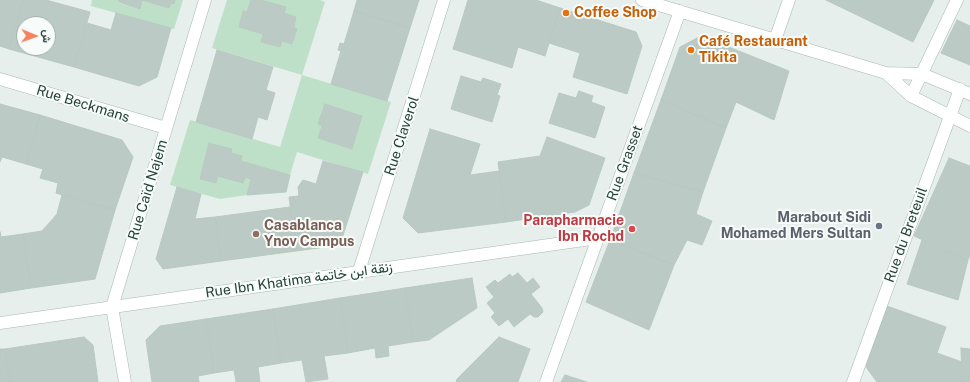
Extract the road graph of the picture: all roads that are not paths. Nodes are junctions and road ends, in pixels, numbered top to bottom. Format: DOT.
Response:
graph roads {
  1 [pos="205,0"];
  2 [pos="444,0"];
  3 [pos="642,0"];
  4 [pos="789,0"];
  5 [pos="957,0"];
  6 [pos="680,11"];
  7 [pos="774,40"];
  8 [pos="886,73"];
  9 [pos="922,74"];
  10 [pos="0,78"];
  11 [pos="965,91"];
  12 [pos="911,96"];
  13 [pos="950,115"];
  14 [pos="970,126"];
  15 [pos="166,128"];
  16 [pos="598,238"];
  17 [pos="359,271"];
  18 [pos="112,307"];
  19 [pos="0,323"];
  20 [pos="124,382"];
  21 [pos="546,382"];
  22 [pos="853,382"];
  1 -- 15 [label="street, Rue Caïd Najem"];
  2 -- 17 [label="street, Rue Claverol"];
  3 -- 6 [label="street"];
  4 -- 7 [label="street"];
  5 -- 9 [label="street"];
  6 -- 7 [label="street"];
  6 -- 16 [label="street, Rue Grasset"];
  7 -- 8 [label="street"];
  8 -- 9 [label="street, Rue du Breteuil"];
  8 -- 12 [label="street"];
  9 -- 11 [label="street, Rue du Breteuil"];
  9 -- 12 [label="street"];
  10 -- 15 [label="street, Rue Beckmans"];
  11 -- 13 [label="street, Rue du Breteuil"];
  12 -- 13 [label="street"];
  13 -- 14 [label="street"];
  13 -- 22 [label="street, Rue du Breteuil"];
  15 -- 18 [label="street, Rue Caïd Najem"];
  16 -- 17 [label="street, Rue Ibn Khatima زنقة ابن خاتمة"];
  16 -- 21 [label="street, Rue Grasset"];
  17 -- 18 [label="street, Rue Ibn Khatima زنقة ابن خاتمة"];
  18 -- 19 [label="street, Rue Ibn Khatima زنقة ابن خاتمة"];
  18 -- 20 [label="street, Rue Caïd Najem"];
}
